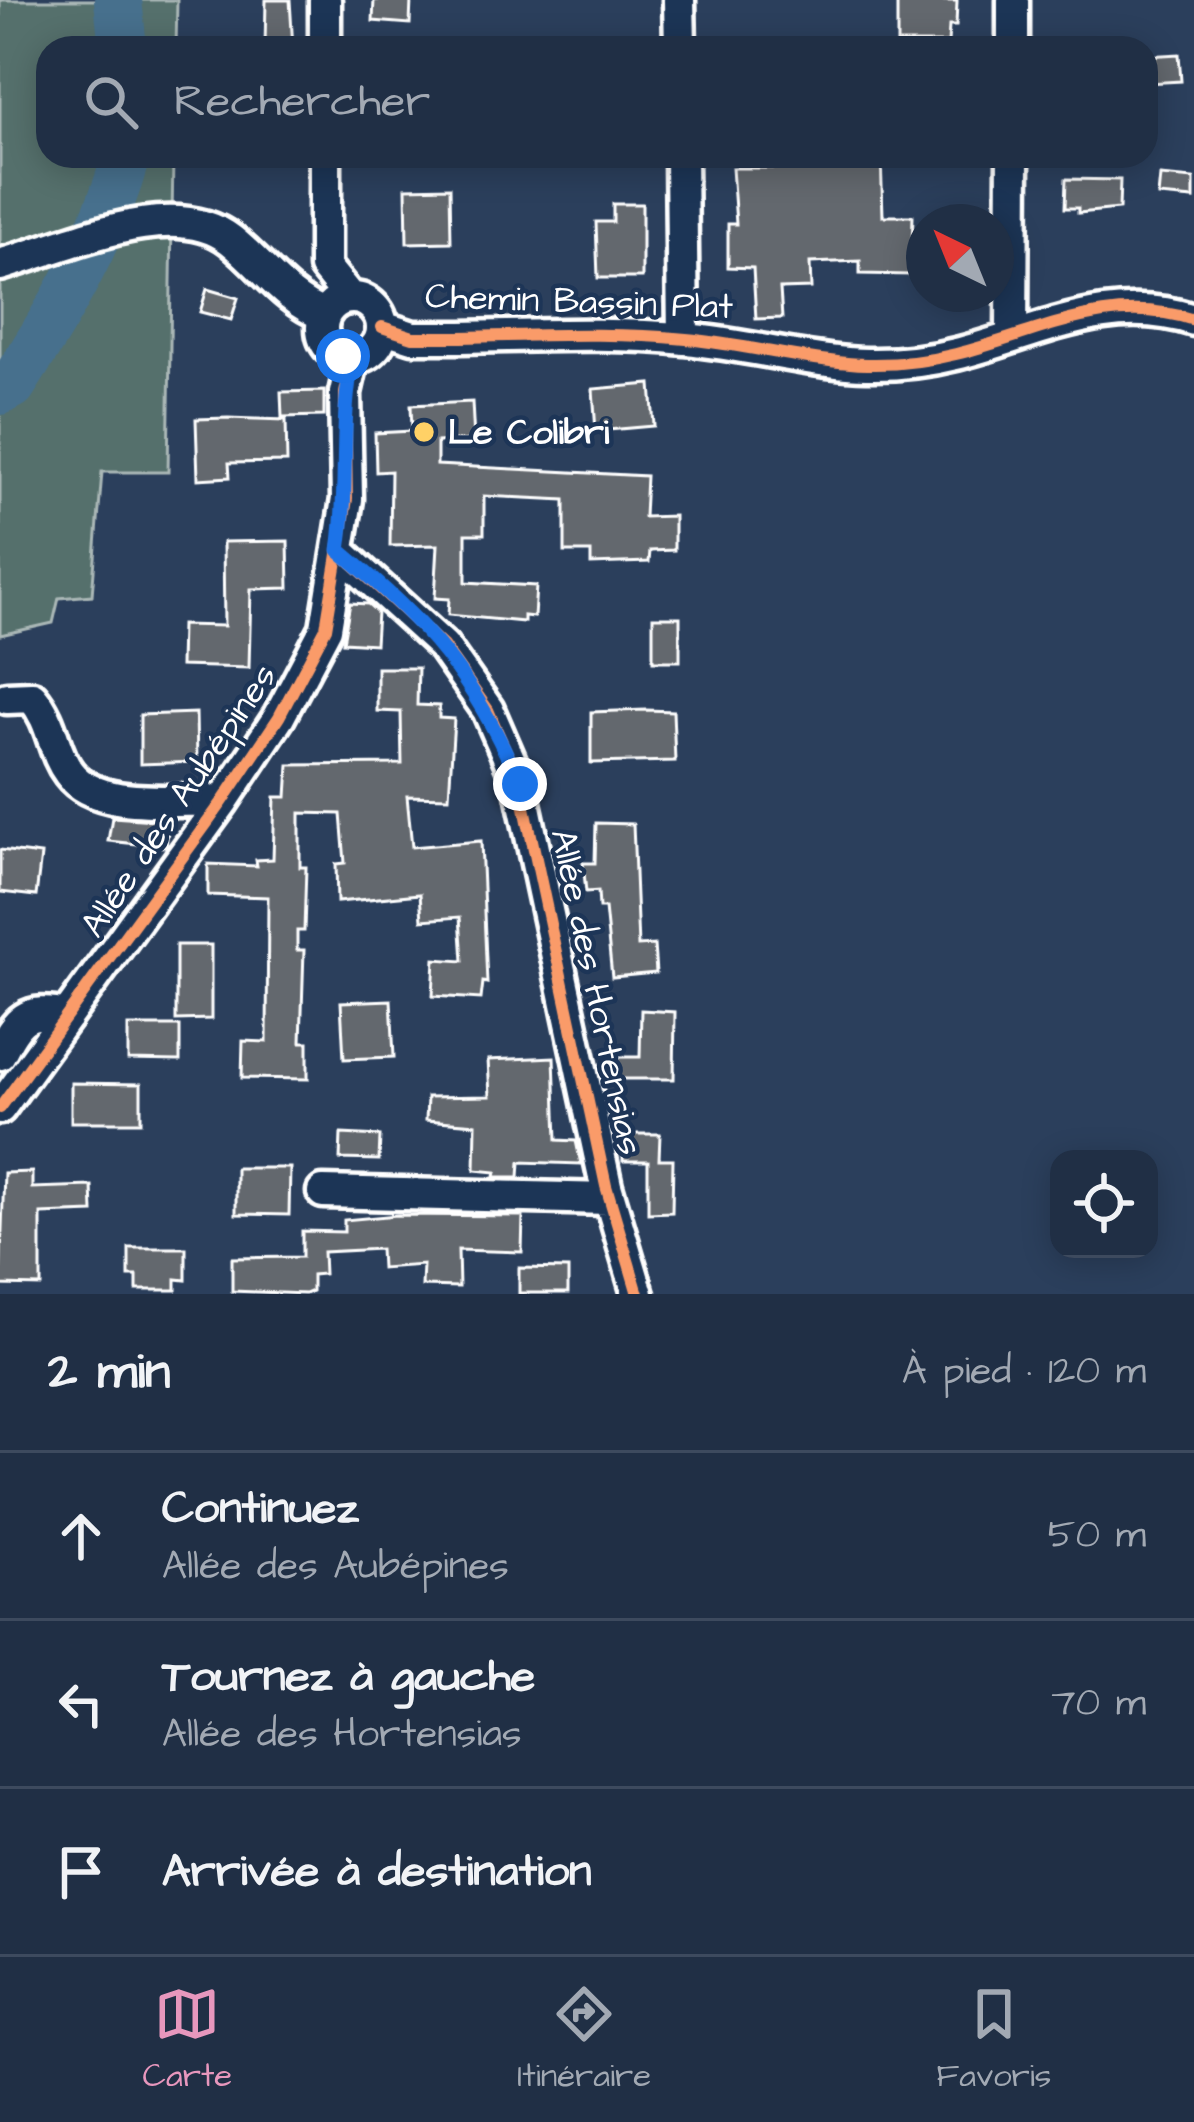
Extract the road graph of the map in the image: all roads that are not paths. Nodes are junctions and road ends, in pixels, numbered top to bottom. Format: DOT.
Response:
graph roads {
  1 [pos="325,0"];
  2 [pos="679,0"];
  3 [pos="1013,0"];
  4 [pos="325,36"];
  5 [pos="680,36"];
  6 [pos="1013,36"];
  7 [pos="325,168"];
  8 [pos="681,168"];
  9 [pos="1012,168"];
  10 [pos="0,265"];
  11 [pos="337,307"];
  12 [pos="1194,320"];
  13 [pos="382,327"];
  14 [pos="1012,337"];
  15 [pos="683,339"];
  16 [pos="353,358"];
  17 [pos="339,550"];
  18 [pos="7,698"];
  19 [pos="223,801"];
  20 [pos="67,1016"];
  21 [pos="8,1020"];
  22 [pos="0,1054"];
  23 [pos="6,1088"];
  24 [pos="323,1192"];
  25 [pos="609,1198"];
  26 [pos="638,1294"];
  1 -- 4 [label="street"];
  2 -- 5 [label="street"];
  3 -- 6 [label="street"];
  7 -- 11 [label="street"];
  8 -- 15 [label="street"];
  9 -- 14 [label="street"];
  10 -- 11 [label="street"];
  11 -- 13 [label="street"];
  11 -- 16 [label="street"];
  12 -- 14 [label="street, Chemin Bassin Plat"];
  13 -- 15 [label="street, Chemin Bassin Plat"];
  13 -- 16 [label="street"];
  14 -- 15 [label="street, Chemin Bassin Plat"];
  16 -- 17 [label="street, Allée des Aubépines"];
  17 -- 19 [label="street, Allée des Aubépines"];
  17 -- 25 [label="street, Allée des Hortensias"];
  18 -- 19 [label="street"];
  19 -- 20 [label="street, Allée des Aubépines"];
  20 -- 21 [label="street"];
  20 -- 23 [label="street, Allée des Aubépines"];
  21 -- 22 [label="street"];
  24 -- 25 [label="street, Allée des Hortensias"];
  25 -- 26 [label="street, Allée des Hortensias"];
}
